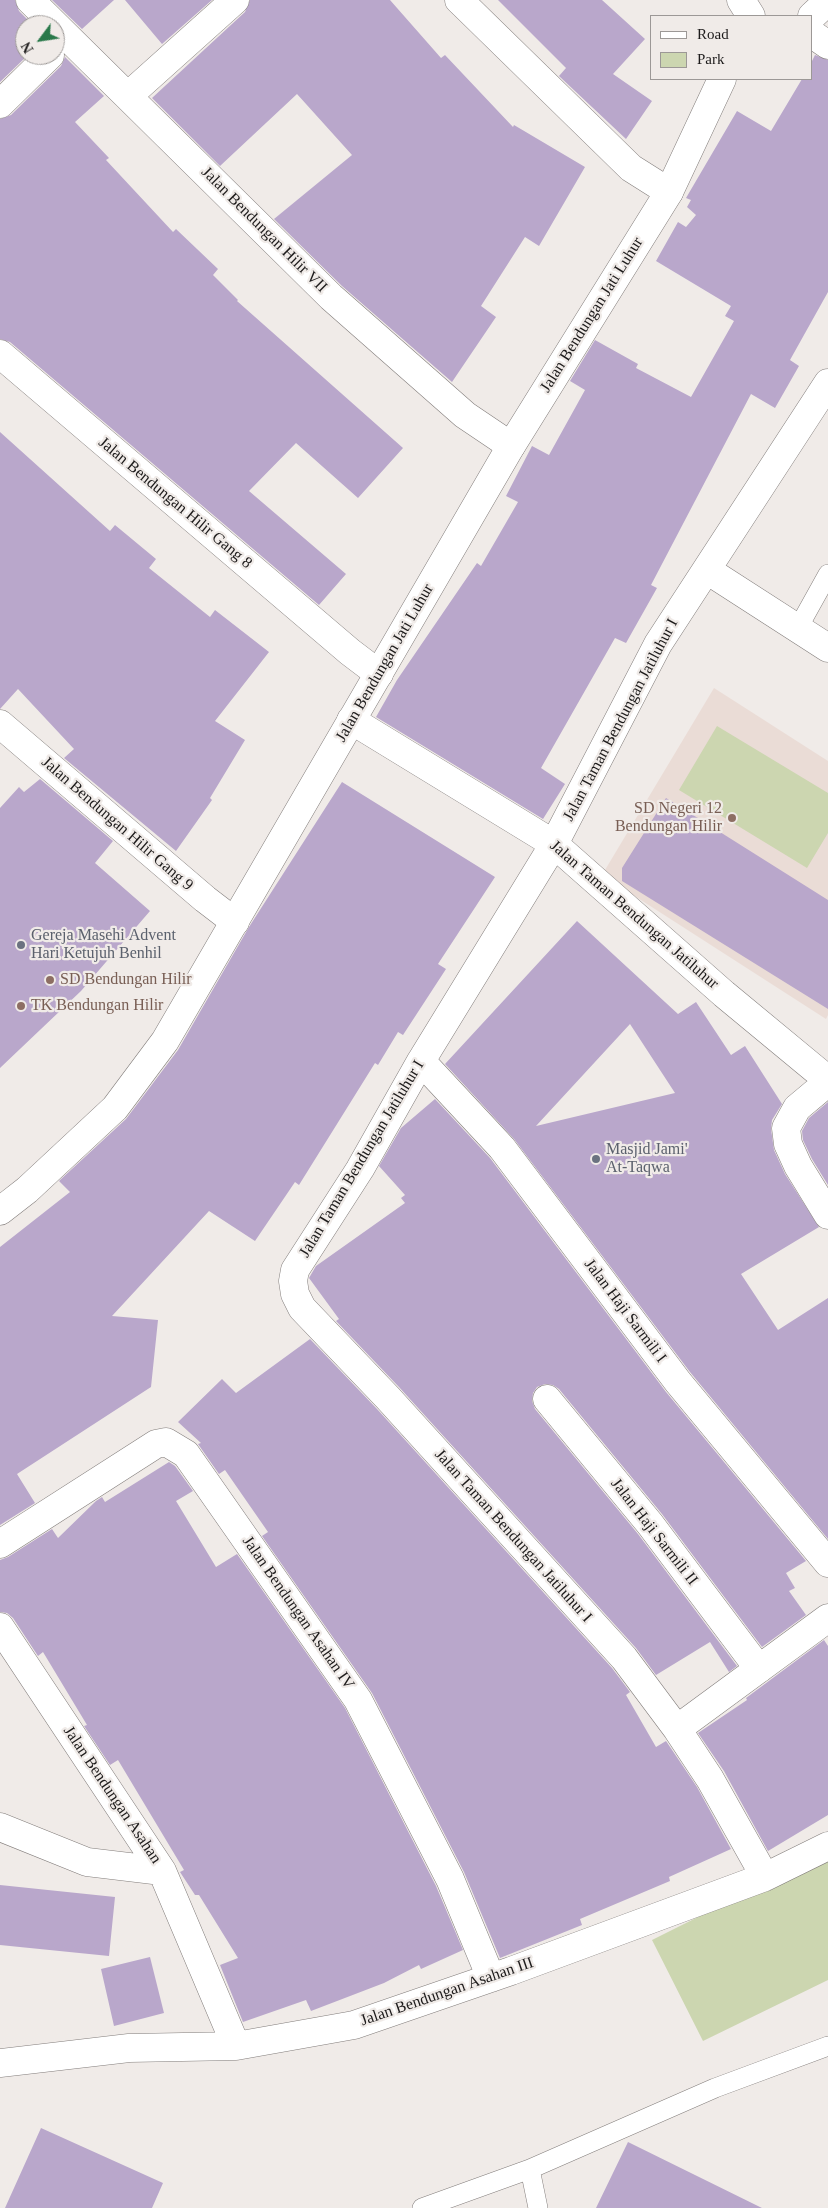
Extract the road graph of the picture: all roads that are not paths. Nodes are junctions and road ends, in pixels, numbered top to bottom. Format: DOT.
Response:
graph roads {
  1 [pos="30,0"];
  2 [pos="235,0"];
  3 [pos="459,0"];
  4 [pos="741,0"];
  5 [pos="828,1"];
  6 [pos="41,15"];
  7 [pos="750,15"];
  8 [pos="813,15"];
  9 [pos="813,35"];
  10 [pos="65,45"];
  11 [pos="828,45"];
  12 [pos="40,65"];
  13 [pos="722,80"];
  14 [pos="128,96"];
  15 [pos="0,104"];
  16 [pos="669,192"];
  17 [pos="0,354"];
  18 [pos="828,383"];
  19 [pos="511,446"];
  20 [pos="707,570"];
  21 [pos="828,574"];
  22 [pos="798,628"];
  23 [pos="828,648"];
  24 [pos="379,674"];
  25 [pos="351,720"];
  26 [pos="0,724"];
  27 [pos="554,844"];
  28 [pos="235,922"];
  29 [pos="421,1060"];
  30 [pos="828,1081"];
  31 [pos="0,1211"];
  32 [pos="828,1215"];
  33 [pos="547,1398"];
  34 [pos="0,1544"];
  35 [pos="828,1563"];
  36 [pos="828,1618"];
  37 [pos="0,1627"];
  38 [pos="759,1669"];
  39 [pos="677,1729"];
  40 [pos="0,1828"];
  41 [pos="828,1846"];
  42 [pos="162,1871"];
  43 [pos="765,1877"];
  44 [pos="491,1978"];
  45 [pos="236,2046"];
  46 [pos="828,2046"];
  47 [pos="0,2063"];
  48 [pos="530,2169"];
  49 [pos="422,2208"];
  50 [pos="538,2208"];
  1 -- 6 [label="street, Jalan Bendungan Hilir VII"];
  2 -- 14 [label="street"];
  3 -- 16 [label="street"];
  4 -- 7 [label="street"];
  5 -- 8 [label="street"];
  9 -- 11 [label="street"];
  10 -- 14 [label="street, Jalan Bendungan Hilir VII"];
  12 -- 15 [label="street"];
  13 -- 16 [label="street, Jalan Bendungan Jati Luhur"];
  14 -- 19 [label="street, Jalan Bendungan Hilir VII"];
  16 -- 19 [label="street, Jalan Bendungan Jati Luhur"];
  17 -- 24 [label="street, Jalan Bendungan Hilir Gang 8"];
  18 -- 20 [label="street, Jalan Taman Bendungan Jatiluhur I"];
  19 -- 24 [label="street, Jalan Bendungan Jati Luhur"];
  20 -- 22 [label="street"];
  20 -- 27 [label="street, Jalan Taman Bendungan Jatiluhur I"];
  21 -- 22 [label="lane"];
  22 -- 23 [label="street"];
  24 -- 25 [label="street, Jalan Bendungan Jati Luhur"];
  25 -- 27 [label="street, Jalan Taman Bendungan Jatiluhur"];
  25 -- 28 [label="street, Jalan Bendungan Jati Luhur"];
  26 -- 28 [label="street, Jalan Bendungan Hilir Gang 9"];
  27 -- 29 [label="street, Jalan Taman Bendungan Jatiluhur I"];
  27 -- 30 [label="street, Jalan Taman Bendungan Jatiluhur"];
  28 -- 31 [label="street, Jalan Bendungan Jati Luhur"];
  29 -- 35 [label="street, Jalan Haji Sarmili I"];
  29 -- 39 [label="street, Jalan Taman Bendungan Jatiluhur I"];
  30 -- 32 [label="street"];
  33 -- 38 [label="street, Jalan Haji Sarmili II"];
  34 -- 44 [label="street, Jalan Bendungan Asahan IV"];
  36 -- 38 [label="street"];
  37 -- 42 [label="street, Jalan Bendungan Asahan"];
  38 -- 39 [label="street"];
  39 -- 43 [label="street, Jalan Taman Bendungan Jatiluhur I"];
  40 -- 42 [label="street, Jalan Bendungan Asahan"];
  41 -- 43 [label="street, Jalan Bendungan Asahan III"];
  42 -- 45 [label="street"];
  43 -- 44 [label="street, Jalan Bendungan Asahan III"];
  44 -- 45 [label="street, Jalan Bendungan Asahan III"];
  45 -- 47 [label="street, Jalan Bendungan Asahan III"];
  46 -- 48 [label="lane"];
  48 -- 49 [label="lane"];
  48 -- 50 [label="lane"];
}
